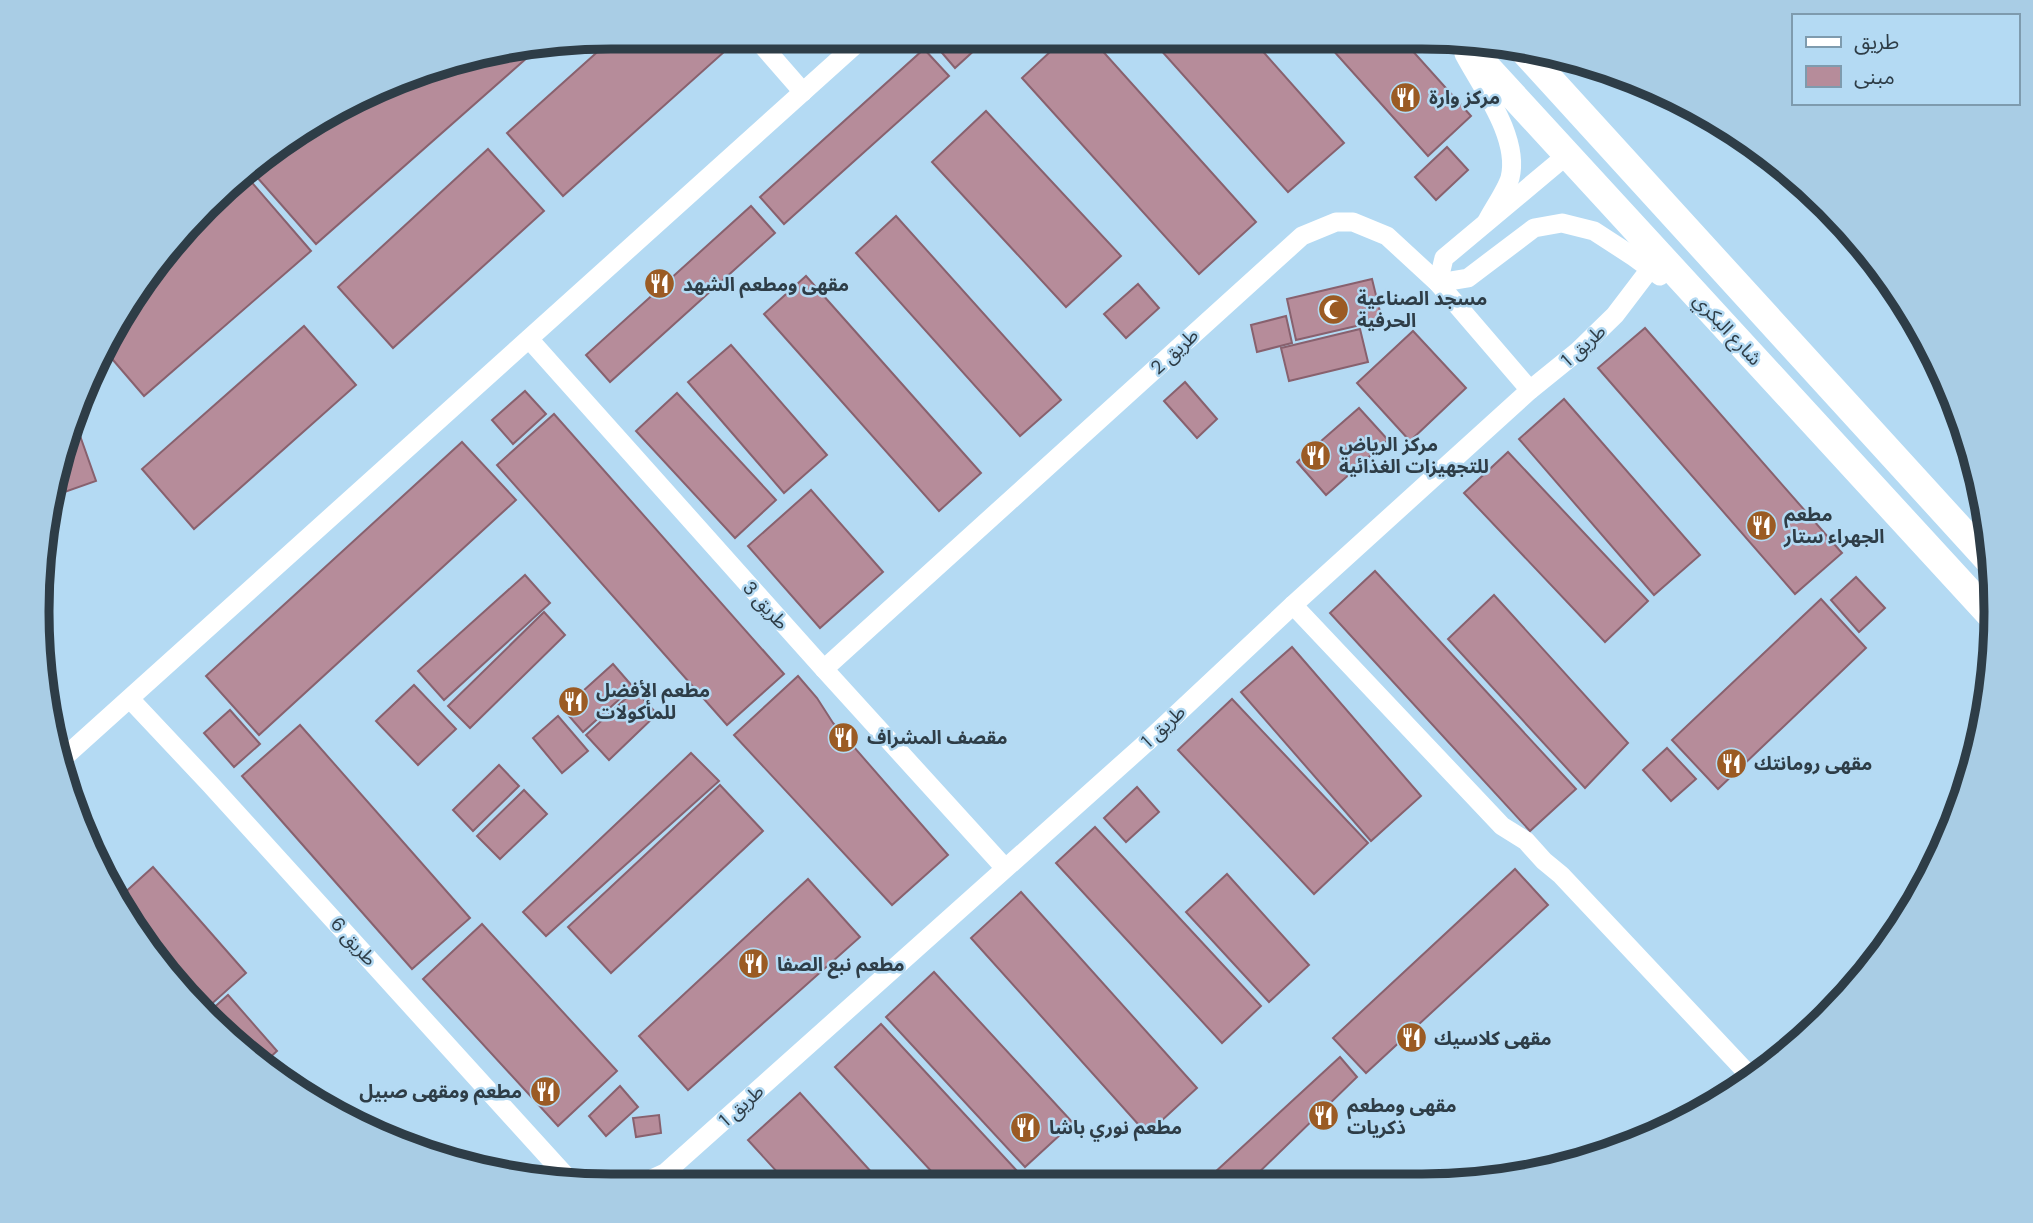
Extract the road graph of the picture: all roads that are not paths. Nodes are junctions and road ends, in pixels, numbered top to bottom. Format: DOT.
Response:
graph roads {
  1 [pos="765,49"];
  2 [pos="851,49"];
  3 [pos="1464,51"];
  4 [pos="1469,51"];
  5 [pos="1532,60"];
  6 [pos="803,92"];
  7 [pos="1567,155"];
  8 [pos="1487,221"];
  9 [pos="1650,269"];
  10 [pos="1723,271"];
  11 [pos="1438,283"];
  12 [pos="1721,322"];
  13 [pos="529,340"];
  14 [pos="1530,390"];
  15 [pos="1980,551"];
  16 [pos="1961,582"];
  17 [pos="1293,605"];
  18 [pos="1984,607"];
  19 [pos="1984,619"];
  20 [pos="824,669"];
  21 [pos="130,699"];
  22 [pos="67,754"];
  23 [pos="1005,869"];
  24 [pos="1745,1071"];
  25 [pos="562,1172"];
  26 [pos="669,1174"];
  1 -- 6 [label="street"];
  2 -- 6 [label="street"];
  3 -- 8 [label="street"];
  4 -- 7 [label="main road, شارع البكري"];
  5 -- 10 [label="main road, شارع البكري"];
  6 -- 13 [label="street"];
  7 -- 8 [label="street"];
  7 -- 10 [label="main road"];
  7 -- 12 [label="main road, شارع البكري"];
  8 -- 11 [label="street"];
  9 -- 11 [label="street"];
  9 -- 12 [label="street"];
  9 -- 14 [label="street, طريق 1"];
  10 -- 15 [label="main road, شارع البكري"];
  11 -- 14 [label="street, طريق 2"];
  11 -- 20 [label="street, طريق 2"];
  12 -- 16 [label="main road, شارع البكري"];
  13 -- 20 [label="street, طريق 3"];
  13 -- 21 [label="street"];
  14 -- 17 [label="street, طريق 1"];
  16 -- 18 [label="main road, شارع البكري"];
  16 -- 19 [label="main road"];
  17 -- 23 [label="street, طريق 1"];
  17 -- 24 [label="street"];
  20 -- 23 [label="street, طريق 3"];
  21 -- 22 [label="street"];
  21 -- 25 [label="street, طريق 6"];
  23 -- 26 [label="street, طريق 1"];
}
